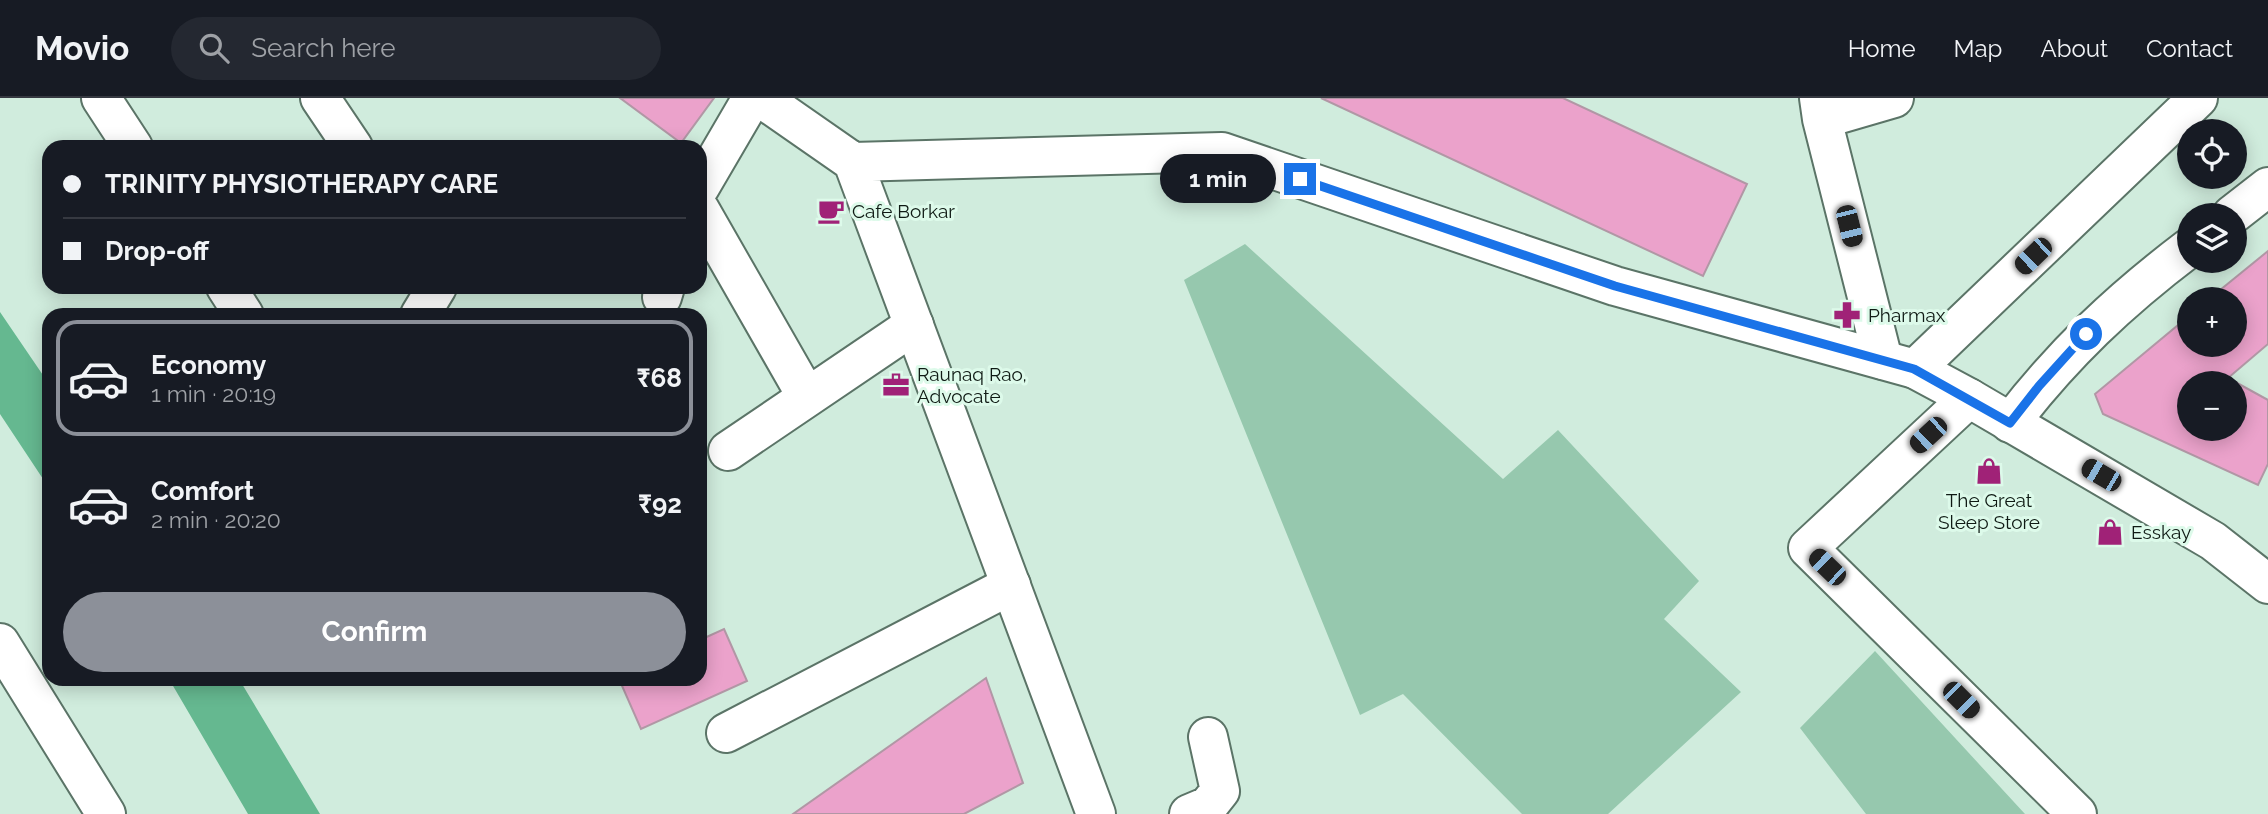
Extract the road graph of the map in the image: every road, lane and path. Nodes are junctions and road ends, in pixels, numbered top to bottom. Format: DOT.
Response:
graph roads {
  1 [pos="101,98"];
  2 [pos="320,98"];
  3 [pos="752,98"];
  4 [pos="761,98"];
  5 [pos="1894,98"];
  6 [pos="2198,98"];
  7 [pos="1820,108"];
  8 [pos="128,140"];
  9 [pos="348,140"];
  10 [pos="853,162"];
  11 [pos="707,175"];
  12 [pos="2268,187"];
  13 [pos="2247,203"];
  14 [pos="707,222"];
  15 [pos="2177,257"];
  16 [pos="914,325"];
  17 [pos="1899,365"];
  18 [pos="807,397"];
  19 [pos="1969,398"];
  20 [pos="2010,423"];
  21 [pos="728,451"];
  22 [pos="2268,584"];
  23 [pos="1011,585"];
  24 [pos="0,643"];
  25 [pos="726,733"];
  26 [pos="1208,737"];
  27 [pos="106,814"];
  28 [pos="1096,814"];
  29 [pos="1189,814"];
  30 [pos="2077,814"];
  1 -- 8 [label="main road"];
  2 -- 9 [label="main road"];
  3 -- 11 [label="main road"];
  4 -- 10 [label="main road"];
  5 -- 7 [label="main road"];
  6 -- 17 [label="main road"];
  7 -- 17 [label="main road"];
  10 -- 16 [label="main road"];
  10 -- 17 [label="main road"];
  12 -- 13 [label="main road"];
  14 -- 18 [label="main road"];
  15 -- 20 [label="main road"];
  16 -- 18 [label="main road"];
  16 -- 23 [label="main road"];
  17 -- 19 [label="main road"];
  18 -- 21 [label="main road"];
  19 -- 20 [label="main road"];
  19 -- 30 [label="main road"];
  20 -- 22 [label="main road"];
  23 -- 25 [label="main road"];
  23 -- 28 [label="main road"];
  24 -- 27 [label="main road"];
  26 -- 29 [label="main road"];
}
